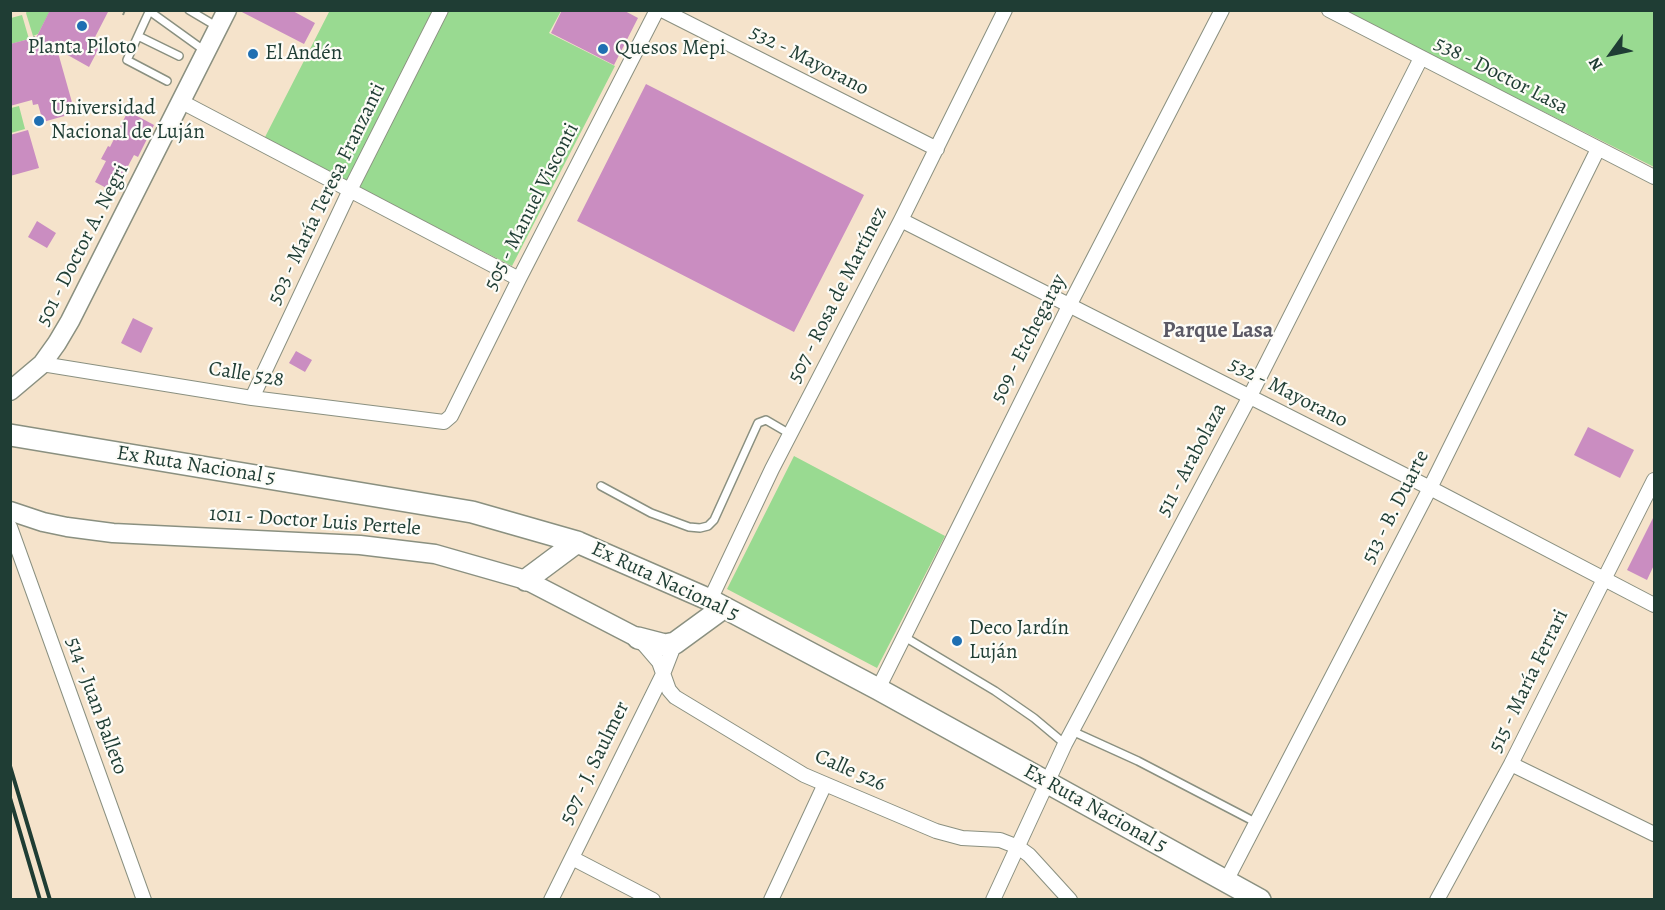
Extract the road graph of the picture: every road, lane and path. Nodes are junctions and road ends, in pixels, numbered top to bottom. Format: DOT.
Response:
graph roads {
  1 [pos="189,10"];
  2 [pos="227,10"];
  3 [pos="441,10"];
  4 [pos="660,10"];
  5 [pos="1005,10"];
  6 [pos="1222,10"];
  7 [pos="1329,10"];
  8 [pos="125,11"];
  9 [pos="149,11"];
  10 [pos="123,15"];
  11 [pos="218,27"];
  12 [pos="138,36"];
  13 [pos="206,51"];
  14 [pos="179,56"];
  15 [pos="1421,58"];
  16 [pos="167,81"];
  17 [pos="182,102"];
  18 [pos="937,149"];
  19 [pos="1598,149"];
  20 [pos="1654,177"];
  21 [pos="350,190"];
  22 [pos="902,220"];
  23 [pos="519,279"];
  24 [pos="1069,306"];
  25 [pos="42,364"];
  26 [pos="10,391"];
  27 [pos="252,398"];
  28 [pos="1249,398"];
  29 [pos="444,423"];
  30 [pos="790,434"];
  31 [pos="10,435"];
  32 [pos="1654,480"];
  33 [pos="601,486"];
  34 [pos="1430,488"];
  35 [pos="10,511"];
  36 [pos="10,527"];
  37 [pos="577,542"];
  38 [pos="1603,579"];
  39 [pos="526,580"];
  40 [pos="716,604"];
  41 [pos="1654,605"];
  42 [pos="903,636"];
  43 [pos="638,638"];
  44 [pos="675,643"];
  45 [pos="663,674"];
  46 [pos="878,689"];
  47 [pos="1069,738"];
  48 [pos="1511,764"];
  49 [pos="1046,783"];
  50 [pos="825,784"];
  51 [pos="1257,823"];
  52 [pos="1654,834"];
  53 [pos="1018,847"];
  54 [pos="572,858"];
  55 [pos="1226,880"];
  56 [pos="144,900"];
  57 [pos="552,900"];
  58 [pos="653,900"];
  59 [pos="771,900"];
  60 [pos="993,900"];
  61 [pos="1070,900"];
  62 [pos="1260,900"];
  63 [pos="1437,900"];
  1 -- 11 [label="lane"];
  2 -- 11 [label="street, 501 - Doctor A. Negri"];
  3 -- 21 [label="street, 503 - María Teresa Franzanti"];
  4 -- 18 [label="street, 532 - Mayorano"];
  4 -- 23 [label="street, 505 - Manuel Visconti"];
  5 -- 18 [label="street, 507 - Rosa de Martínez"];
  6 -- 24 [label="street, 509 - Etchegaray"];
  7 -- 15 [label="street, 538 - Doctor Lasa"];
  8 -- 10 [label="path"];
  9 -- 12 [label="lane"];
  9 -- 13 [label="lane"];
  11 -- 13 [label="street, 501 - Doctor A. Negri"];
  12 -- 14 [label="lane"];
  12 -- 16 [label="lane"];
  13 -- 17 [label="street, 501 - Doctor A. Negri"];
  15 -- 19 [label="street, 538 - Doctor Lasa"];
  15 -- 28 [label="street, 511 - Arabolaza"];
  17 -- 21 [label="street"];
  17 -- 25 [label="street, 501 - Doctor A. Negri"];
  18 -- 22 [label="street, 507 - Rosa de Martínez"];
  19 -- 20 [label="street, 538 - Doctor Lasa"];
  19 -- 34 [label="street, 513 - B. Duarte"];
  21 -- 23 [label="street"];
  21 -- 27 [label="street, 503 - María Teresa Franzanti"];
  22 -- 24 [label="street, 532 - Mayorano"];
  22 -- 30 [label="street, 507 - Rosa de Martínez"];
  23 -- 29 [label="street, 505 - Manuel Visconti"];
  24 -- 28 [label="street, 532 - Mayorano"];
  24 -- 42 [label="street, 509 - Etchegaray"];
  25 -- 26 [label="street, 501 - Doctor A. Negri"];
  25 -- 27 [label="street, Calle 528"];
  27 -- 29 [label="street, Calle 528"];
  28 -- 34 [label="street, 532 - Mayorano"];
  28 -- 47 [label="street, 511 - Arabolaza"];
  30 -- 33 [label="lane"];
  30 -- 40 [label="street, 507 - Rosa de Martínez"];
  31 -- 37 [label="main road, Ex Ruta Nacional 5"];
  32 -- 38 [label="street, 515 - María Ferrari"];
  34 -- 38 [label="street, 532 - Mayorano"];
  34 -- 51 [label="street, 513 - B. Duarte"];
  35 -- 39 [label="street, 1011 - Doctor Luis Pertele"];
  36 -- 56 [label="street, 514 - Juan Balleto"];
  37 -- 39 [label="main road"];
  37 -- 40 [label="main road, Ex Ruta Nacional 5"];
  38 -- 41 [label="street, 532 - Mayorano"];
  38 -- 48 [label="street, 515 - María Ferrari"];
  39 -- 43 [label="street, 1011 - Doctor Luis Pertele"];
  40 -- 44 [label="main road"];
  40 -- 46 [label="main road, Ex Ruta Nacional 5"];
  42 -- 46 [label="street, 509 - Etchegaray"];
  42 -- 47 [label="lane"];
  43 -- 44 [label="main road"];
  43 -- 45 [label="street, Calle 526"];
  44 -- 45 [label="street, 507 - J. Saulmer"];
  45 -- 50 [label="street, Calle 526"];
  45 -- 54 [label="street, 507 - J. Saulmer"];
  46 -- 49 [label="main road, Ex Ruta Nacional 5"];
  47 -- 49 [label="street, 511 - Arabolaza"];
  47 -- 51 [label="lane"];
  48 -- 52 [label="street"];
  48 -- 63 [label="street, 515 - María Ferrari"];
  49 -- 53 [label="street, 511 - Arabolaza"];
  49 -- 55 [label="main road, Ex Ruta Nacional 5"];
  50 -- 53 [label="street, Calle 526"];
  50 -- 59 [label="street"];
  51 -- 55 [label="street, 513 - B. Duarte"];
  53 -- 60 [label="street, 511 - Arabolaza"];
  53 -- 61 [label="street, Calle 526"];
  54 -- 57 [label="street, 507 - J. Saulmer"];
  54 -- 58 [label="street"];
  55 -- 62 [label="main road, Ex Ruta Nacional 5"];
}
